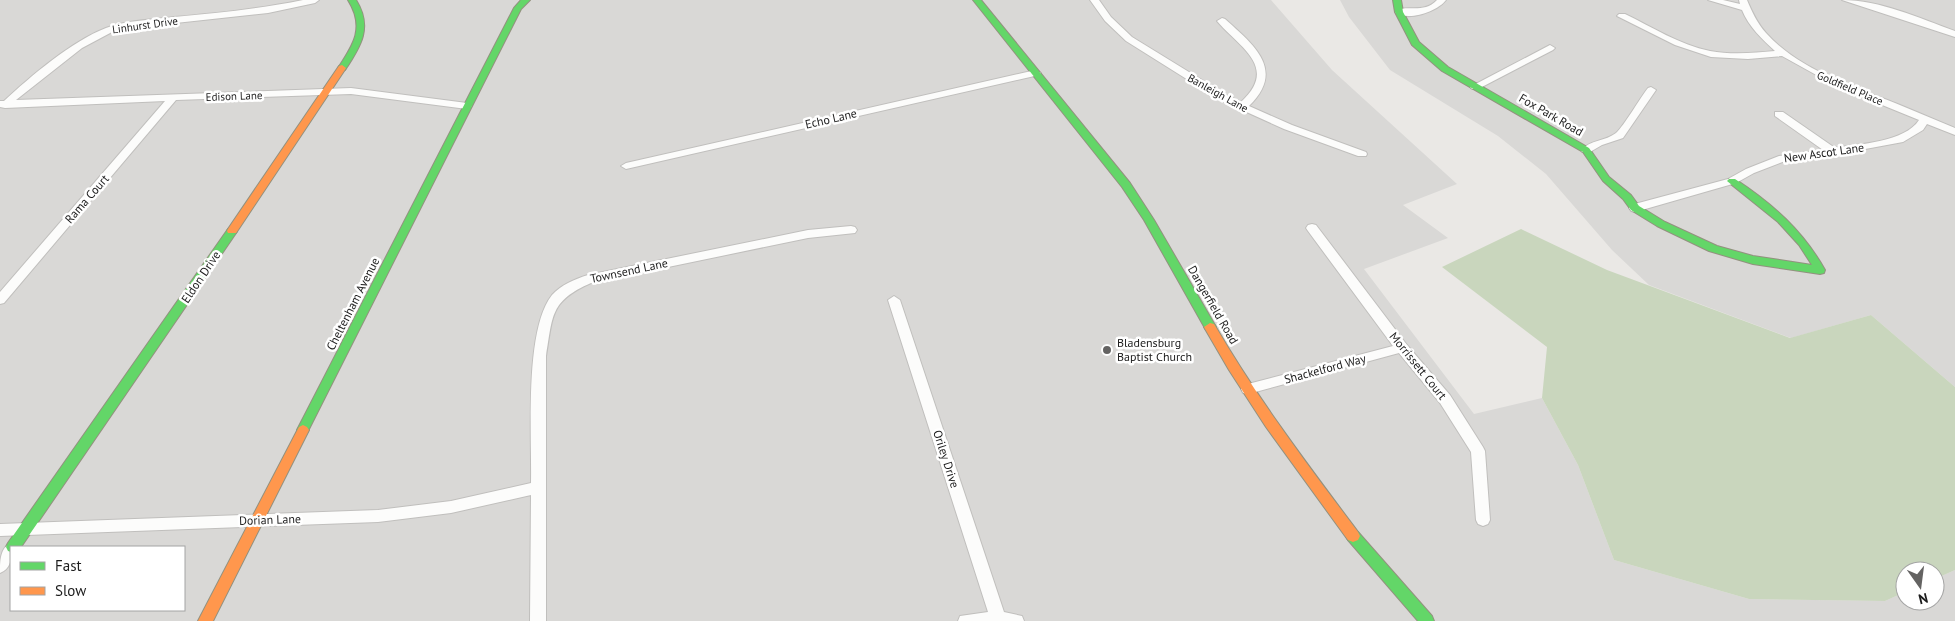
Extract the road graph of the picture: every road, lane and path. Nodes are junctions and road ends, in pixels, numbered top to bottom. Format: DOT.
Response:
graph roads {
  1 [pos="315,0"];
  2 [pos="352,0"];
  3 [pos="526,0"];
  4 [pos="977,0"];
  5 [pos="1094,0"];
  6 [pos="1442,0"];
  7 [pos="1712,0"];
  8 [pos="1846,0"];
  9 [pos="1889,0"];
  10 [pos="1744,4"];
  11 [pos="1398,6"];
  12 [pos="1889,10"];
  13 [pos="1622,16"];
  14 [pos="1222,21"];
  15 [pos="1955,34"];
  16 [pos="1550,48"];
  17 [pos="1784,53"];
  18 [pos="1036,73"];
  19 [pos="1476,87"];
  20 [pos="1651,90"];
  21 [pos="326,92"];
  22 [pos="173,98"];
  23 [pos="2,106"];
  24 [pos="467,106"];
  25 [pos="1242,108"];
  26 [pos="1779,114"];
  27 [pos="1924,120"];
  28 [pos="1955,132"];
  29 [pos="1586,150"];
  30 [pos="1833,152"];
  31 [pos="1362,154"];
  32 [pos="626,166"];
  33 [pos="1732,181"];
  34 [pos="1635,208"];
  35 [pos="1312,228"];
  36 [pos="851,230"];
  37 [pos="0,300"];
  38 [pos="894,300"];
  39 [pos="1402,348"];
  40 [pos="1248,389"];
  41 [pos="538,487"];
  42 [pos="1483,520"];
  43 [pos="255,521"];
  44 [pos="26,529"];
  45 [pos="0,530"];
  46 [pos="14,546"];
  47 [pos="10,552"];
  48 [pos="0,566"];
  49 [pos="998,618"];
  50 [pos="204,621"];
  51 [pos="538,621"];
  52 [pos="966,621"];
  53 [pos="1016,621"];
  54 [pos="1427,621"];
  1 -- 23 [label="street, Linhurst Drive"];
  2 -- 21 [label="street, Eldon Drive"];
  3 -- 24 [label="street, Cheltenham Avenue"];
  4 -- 18 [label="street, Dangerfield Road"];
  5 -- 25 [label="street, Banleigh Lane"];
  6 -- 11 [label="street"];
  7 -- 10 [label="street"];
  8 -- 12 [label="street"];
  9 -- 12 [label="street"];
  10 -- 17 [label="street, Goldfield Place"];
  11 -- 19 [label="street, Fox Park Road"];
  12 -- 15 [label="street"];
  13 -- 17 [label="street"];
  14 -- 25 [label="street"];
  16 -- 19 [label="street"];
  17 -- 27 [label="street, Goldfield Place"];
  18 -- 32 [label="street, Echo Lane"];
  18 -- 40 [label="street, Dangerfield Road"];
  19 -- 29 [label="street, Fox Park Road"];
  20 -- 29 [label="street"];
  21 -- 22 [label="street, Edison Lane"];
  21 -- 24 [label="street, Edison Lane"];
  21 -- 44 [label="street, Eldon Drive"];
  22 -- 23 [label="street, Edison Lane"];
  22 -- 37 [label="street, Rama Court"];
  24 -- 43 [label="street, Cheltenham Avenue"];
  25 -- 31 [label="street, Banleigh Lane"];
  26 -- 30 [label="street"];
  27 -- 28 [label="street, Goldfield Place"];
  27 -- 30 [label="street, New Ascot Lane"];
  29 -- 34 [label="street, Fox Park Road"];
  30 -- 33 [label="street, New Ascot Lane"];
  33 -- 34 [label="street, New Ascot Lane"];
  33 -- 34 [label="street, Fox Park Road"];
  35 -- 39 [label="street, Morrissett Court"];
  36 -- 41 [label="street, Townsend Lane"];
  38 -- 49 [label="street, Oriley Drive"];
  39 -- 40 [label="street, Shackelford Way"];
  39 -- 42 [label="street, Morrissett Court"];
  40 -- 54 [label="street, Dangerfield Road"];
  41 -- 43 [label="street, Dorian Lane"];
  41 -- 51 [label="street, Townsend Lane"];
  43 -- 44 [label="street, Dorian Lane"];
  43 -- 50 [label="street, Cheltenham Avenue"];
  44 -- 45 [label="street, Dorian Lane"];
  44 -- 46 [label="street, Eldon Drive"];
  47 -- 48 [label="street, Eldon Drive"];
  49 -- 52 [label="street"];
  49 -- 53 [label="street"];
}
